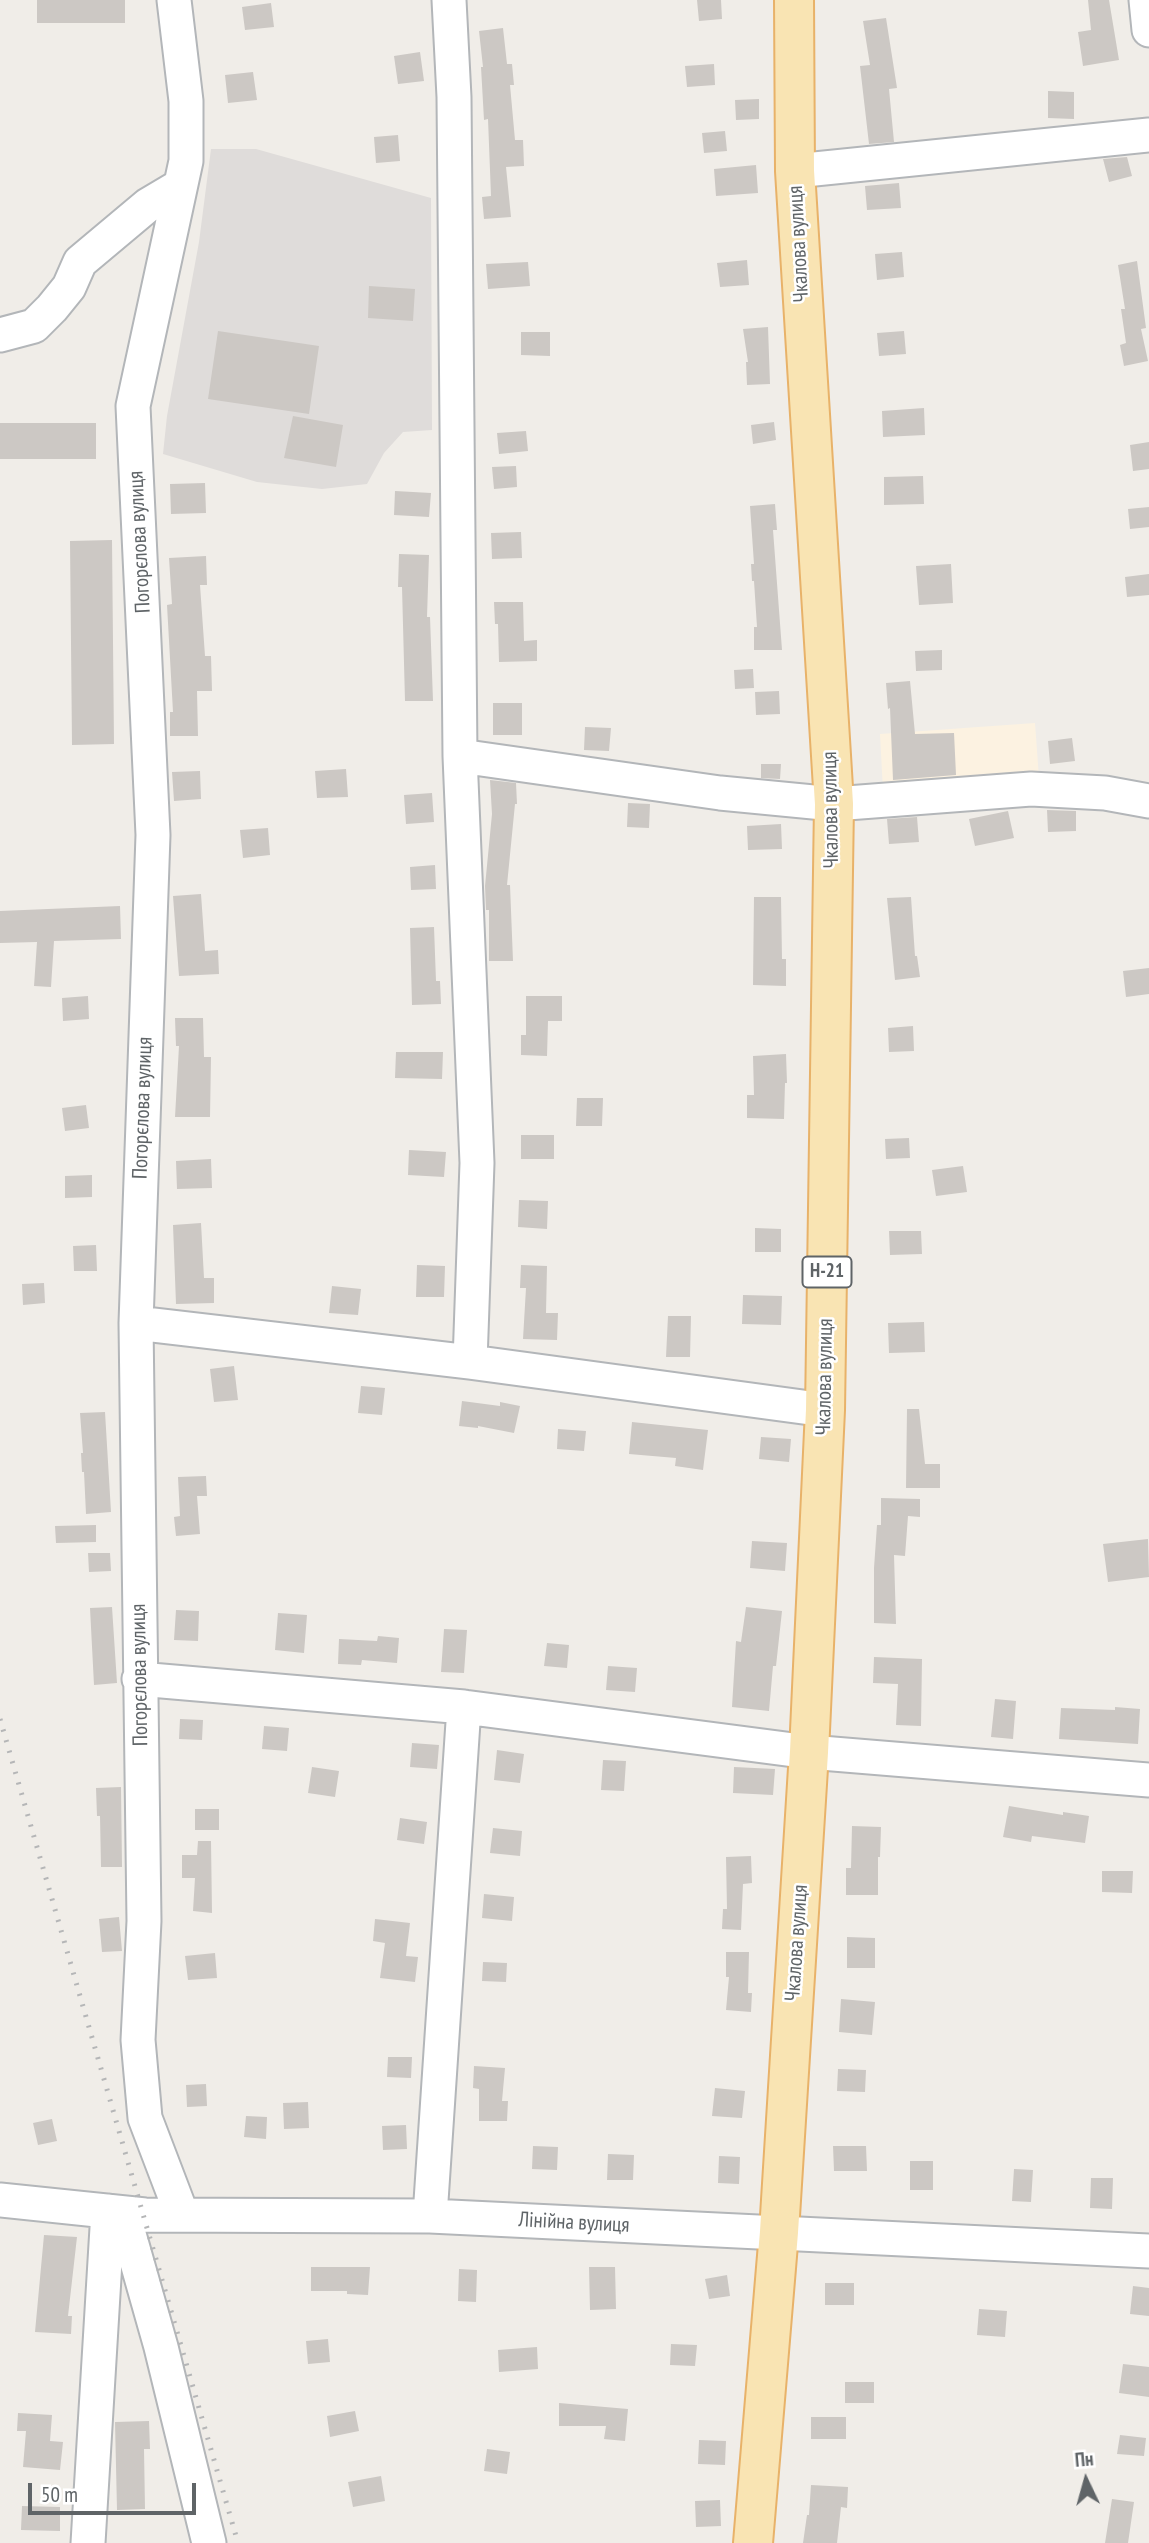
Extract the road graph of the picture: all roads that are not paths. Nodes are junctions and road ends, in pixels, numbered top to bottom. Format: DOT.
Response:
graph roads {
  1 [pos="174,0"];
  2 [pos="449,0"];
  3 [pos="794,0"];
  4 [pos="1146,0"];
  5 [pos="1149,30"];
  6 [pos="1149,135"];
  7 [pos="795,171"];
  8 [pos="180,186"];
  9 [pos="0,335"];
  10 [pos="460,756"];
  11 [pos="1149,801"];
  12 [pos="834,804"];
  13 [pos="136,1323"];
  14 [pos="470,1362"];
  15 [pos="825,1410"];
  16 [pos="139,1679"];
  17 [pos="464,1707"];
  18 [pos="809,1752"];
  19 [pos="1149,1780"];
  20 [pos="0,2200"];
  21 [pos="115,2212"];
  22 [pos="182,2215"];
  23 [pos="430,2216"];
  24 [pos="779,2232"];
  25 [pos="1149,2250"];
  26 [pos="88,2543"];
  27 [pos="209,2543"];
  28 [pos="753,2543"];
  1 -- 8 [label="street, Погорєлова вулиця"];
  2 -- 10 [label="street"];
  3 -- 7 [label="main road, Чкалова вулиця / Н-21"];
  4 -- 5 [label="street"];
  6 -- 7 [label="street"];
  7 -- 12 [label="main road, Чкалова вулиця / Н-21"];
  8 -- 9 [label="street"];
  8 -- 13 [label="street, Погорєлова вулиця"];
  10 -- 12 [label="street"];
  10 -- 14 [label="street"];
  11 -- 12 [label="street"];
  12 -- 15 [label="main road, Чкалова вулиця / Н-21"];
  13 -- 14 [label="street"];
  13 -- 16 [label="street, Погорєлова вулиця"];
  14 -- 15 [label="street"];
  15 -- 18 [label="main road, Чкалова вулиця / Н-21"];
  16 -- 17 [label="street"];
  16 -- 22 [label="street, Погорєлова вулиця"];
  17 -- 18 [label="street"];
  17 -- 23 [label="street"];
  18 -- 19 [label="street"];
  18 -- 24 [label="main road, Чкалова вулиця / Н-21"];
  20 -- 21 [label="street, Лінійна вулиця"];
  21 -- 22 [label="street, Лінійна вулиця"];
  21 -- 26 [label="street"];
  21 -- 27 [label="street"];
  22 -- 23 [label="street, Лінійна вулиця"];
  23 -- 24 [label="street, Лінійна вулиця"];
  24 -- 25 [label="street, Лінійна вулиця"];
  24 -- 28 [label="main road, Чкалова вулиця / Н-21"];
}
